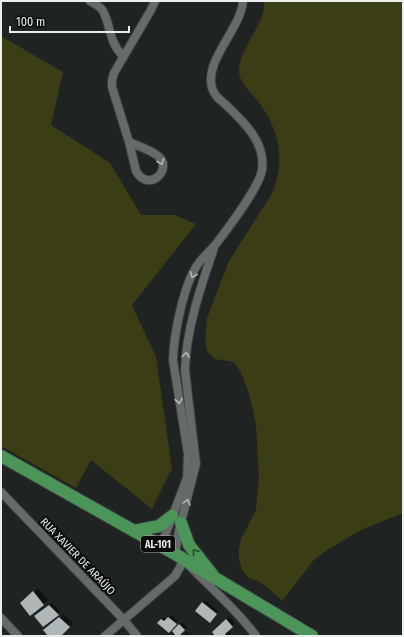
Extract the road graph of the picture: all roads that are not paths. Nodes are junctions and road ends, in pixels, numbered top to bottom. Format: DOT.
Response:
graph roads {
  1 [pos="90,1"];
  2 [pos="155,1"];
  3 [pos="243,1"];
  4 [pos="123,56"];
  5 [pos="129,142"];
  6 [pos="216,243"];
  7 [pos="1,456"];
  8 [pos="1,492"];
  9 [pos="177,519"];
  10 [pos="134,531"];
  11 [pos="161,546"];
  12 [pos="180,557"];
  13 [pos="215,578"];
  14 [pos="1,618"];
  15 [pos="124,620"];
  16 [pos="18,636"];
  17 [pos="105,636"];
  18 [pos="137,636"];
  19 [pos="256,636"];
  20 [pos="312,636"];
  1 -- 4 [label="street"];
  2 -- 4 [label="street"];
  3 -- 6 [label="street"];
  4 -- 5 [label="street"];
  5 -- 5 [label="street, one-way"];
  9 -- 6 [label="street, one-way"];
  6 -- 9 [label="street, one-way"];
  7 -- 10 [label="main road, AL-101"];
  8 -- 15 [label="street, RUA XAVIER DE ARAÚJO"];
  9 -- 10 [label="main road"];
  9 -- 11 [label="street"];
  9 -- 12 [label="street"];
  13 -- 9 [label="main road, one-way"];
  10 -- 11 [label="main road, AL-101"];
  11 -- 12 [label="main road, AL-101"];
  12 -- 13 [label="main road, AL-101"];
  12 -- 15 [label="street"];
  12 -- 19 [label="street"];
  13 -- 20 [label="main road, AL-101"];
  14 -- 16 [label="street"];
  15 -- 17 [label="street"];
  15 -- 18 [label="street, RUA XAVIER DE ARAÚJO"];
}
